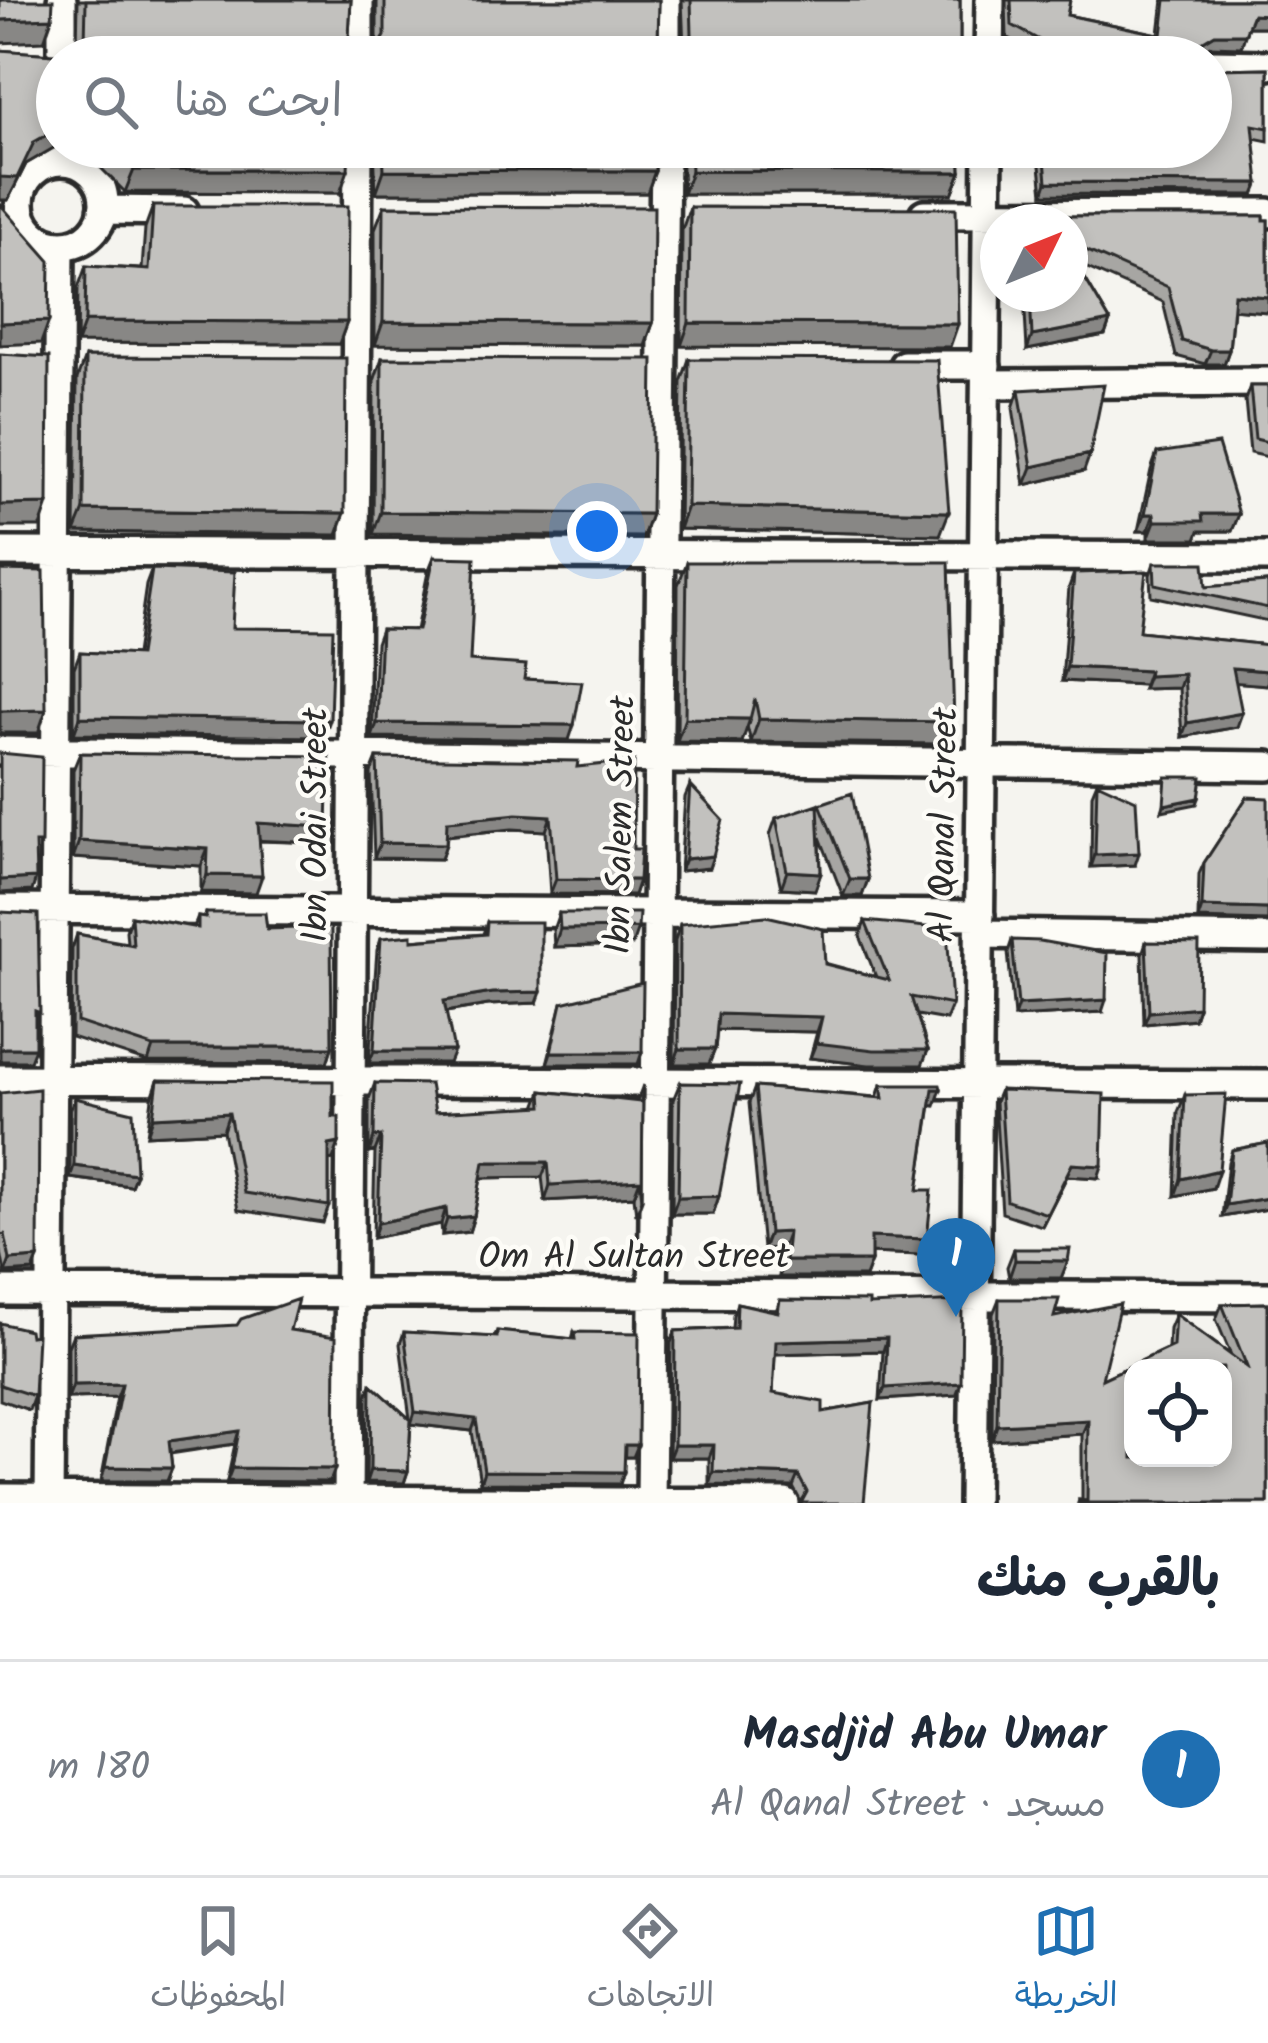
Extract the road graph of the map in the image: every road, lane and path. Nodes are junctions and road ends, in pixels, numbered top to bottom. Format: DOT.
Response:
graph roads {
  1 [pos="62,0"];
  2 [pos="359,0"];
  3 [pos="667,0"];
  4 [pos="990,0"];
  5 [pos="56,36"];
  6 [pos="358,36"];
  7 [pos="666,36"];
  8 [pos="989,36"];
  9 [pos="1232,64"];
  10 [pos="1268,64"];
  11 [pos="40,168"];
  12 [pos="84,168"];
  13 [pos="358,168"];
  14 [pos="665,168"];
  15 [pos="988,168"];
  16 [pos="988,204"];
  17 [pos="10,210"];
  18 [pos="104,210"];
  19 [pos="201,211"];
  20 [pos="1268,213"];
  21 [pos="895,214"];
  22 [pos="980,214"];
  23 [pos="1088,214"];
  24 [pos="60,245"];
  25 [pos="987,312"];
  26 [pos="49,361"];
  27 [pos="93,362"];
  28 [pos="871,364"];
  29 [pos="986,374"];
  30 [pos="1268,382"];
  31 [pos="0,552"];
  32 [pos="57,552"];
  33 [pos="355,554"];
  34 [pos="661,555"];
  35 [pos="984,556"];
  36 [pos="1268,556"];
  37 [pos="0,752"];
  38 [pos="56,752"];
  39 [pos="354,756"];
  40 [pos="659,759"];
  41 [pos="982,763"];
  42 [pos="1268,766"];
  43 [pos="0,909"];
  44 [pos="54,909"];
  45 [pos="352,911"];
  46 [pos="657,913"];
  47 [pos="980,925"];
  48 [pos="1268,938"];
  49 [pos="0,1079"];
  50 [pos="52,1079"];
  51 [pos="351,1081"];
  52 [pos="655,1082"];
  53 [pos="978,1084"];
  54 [pos="1268,1085"];
  55 [pos="0,1291"];
  56 [pos="50,1291"];
  57 [pos="350,1292"];
  58 [pos="653,1294"];
  59 [pos="975,1296"];
  60 [pos="1268,1297"];
  61 [pos="0,1498"];
  62 [pos="49,1501"];
  63 [pos="348,1502"];
  64 [pos="651,1503"];
  65 [pos="785,1503"];
  66 [pos="973,1503"];
  1 -- 5 [label="street"];
  2 -- 6 [label="street"];
  3 -- 7 [label="street"];
  4 -- 8 [label="street"];
  9 -- 10 [label="street"];
  11 -- 17 [label="street"];
  12 -- 18 [label="street"];
  13 -- 33 [label="street, Ibn Odai Street"];
  14 -- 34 [label="street, Ibn Salem Street"];
  15 -- 16 [label="street, Al Qanal Street"];
  17 -- 24 [label="street"];
  18 -- 19 [label="street"];
  18 -- 24 [label="street"];
  20 -- 23 [label="street"];
  21 -- 22 [label="street"];
  24 -- 26 [label="street"];
  25 -- 29 [label="street, Al Qanal Street"];
  26 -- 27 [label="street"];
  26 -- 32 [label="street"];
  28 -- 29 [label="street"];
  29 -- 30 [label="street"];
  29 -- 35 [label="street, Al Qanal Street"];
  31 -- 32 [label="street"];
  32 -- 33 [label="street"];
  32 -- 38 [label="street"];
  33 -- 34 [label="street"];
  33 -- 39 [label="street, Ibn Odai Street"];
  34 -- 35 [label="street"];
  34 -- 40 [label="street, Ibn Salem Street"];
  35 -- 36 [label="street"];
  35 -- 41 [label="street, Al Qanal Street"];
  37 -- 38 [label="street"];
  38 -- 39 [label="street"];
  38 -- 44 [label="street"];
  39 -- 40 [label="street"];
  39 -- 45 [label="street, Ibn Odai Street"];
  40 -- 41 [label="street"];
  40 -- 46 [label="street, Ibn Salem Street"];
  41 -- 42 [label="street"];
  41 -- 47 [label="street, Al Qanal Street"];
  43 -- 44 [label="street"];
  44 -- 45 [label="street"];
  44 -- 50 [label="street"];
  45 -- 46 [label="street"];
  45 -- 51 [label="street, Ibn Odai Street"];
  46 -- 47 [label="street"];
  46 -- 52 [label="street, Ibn Salem Street"];
  47 -- 48 [label="street"];
  47 -- 53 [label="street, Al Qanal Street"];
  49 -- 50 [label="street"];
  50 -- 51 [label="street"];
  50 -- 56 [label="street"];
  51 -- 52 [label="street"];
  51 -- 57 [label="street, Ibn Odai Street"];
  52 -- 53 [label="street"];
  52 -- 58 [label="street, Ibn Salem Street"];
  53 -- 54 [label="street"];
  53 -- 59 [label="street, Al Qanal Street"];
  55 -- 56 [label="street, Om Al Sultan Street"];
  56 -- 57 [label="street, Om Al Sultan Street"];
  56 -- 62 [label="street"];
  57 -- 58 [label="street, Om Al Sultan Street"];
  57 -- 63 [label="street, Ibn Odai Street"];
  58 -- 59 [label="street, Om Al Sultan Street"];
  58 -- 64 [label="street, Ibn Salem Street"];
  59 -- 60 [label="street, Om Al Sultan Street"];
  59 -- 66 [label="street, Al Qanal Street"];
  61 -- 62 [label="street"];
  62 -- 63 [label="street"];
  63 -- 64 [label="street"];
  64 -- 65 [label="street"];
}
